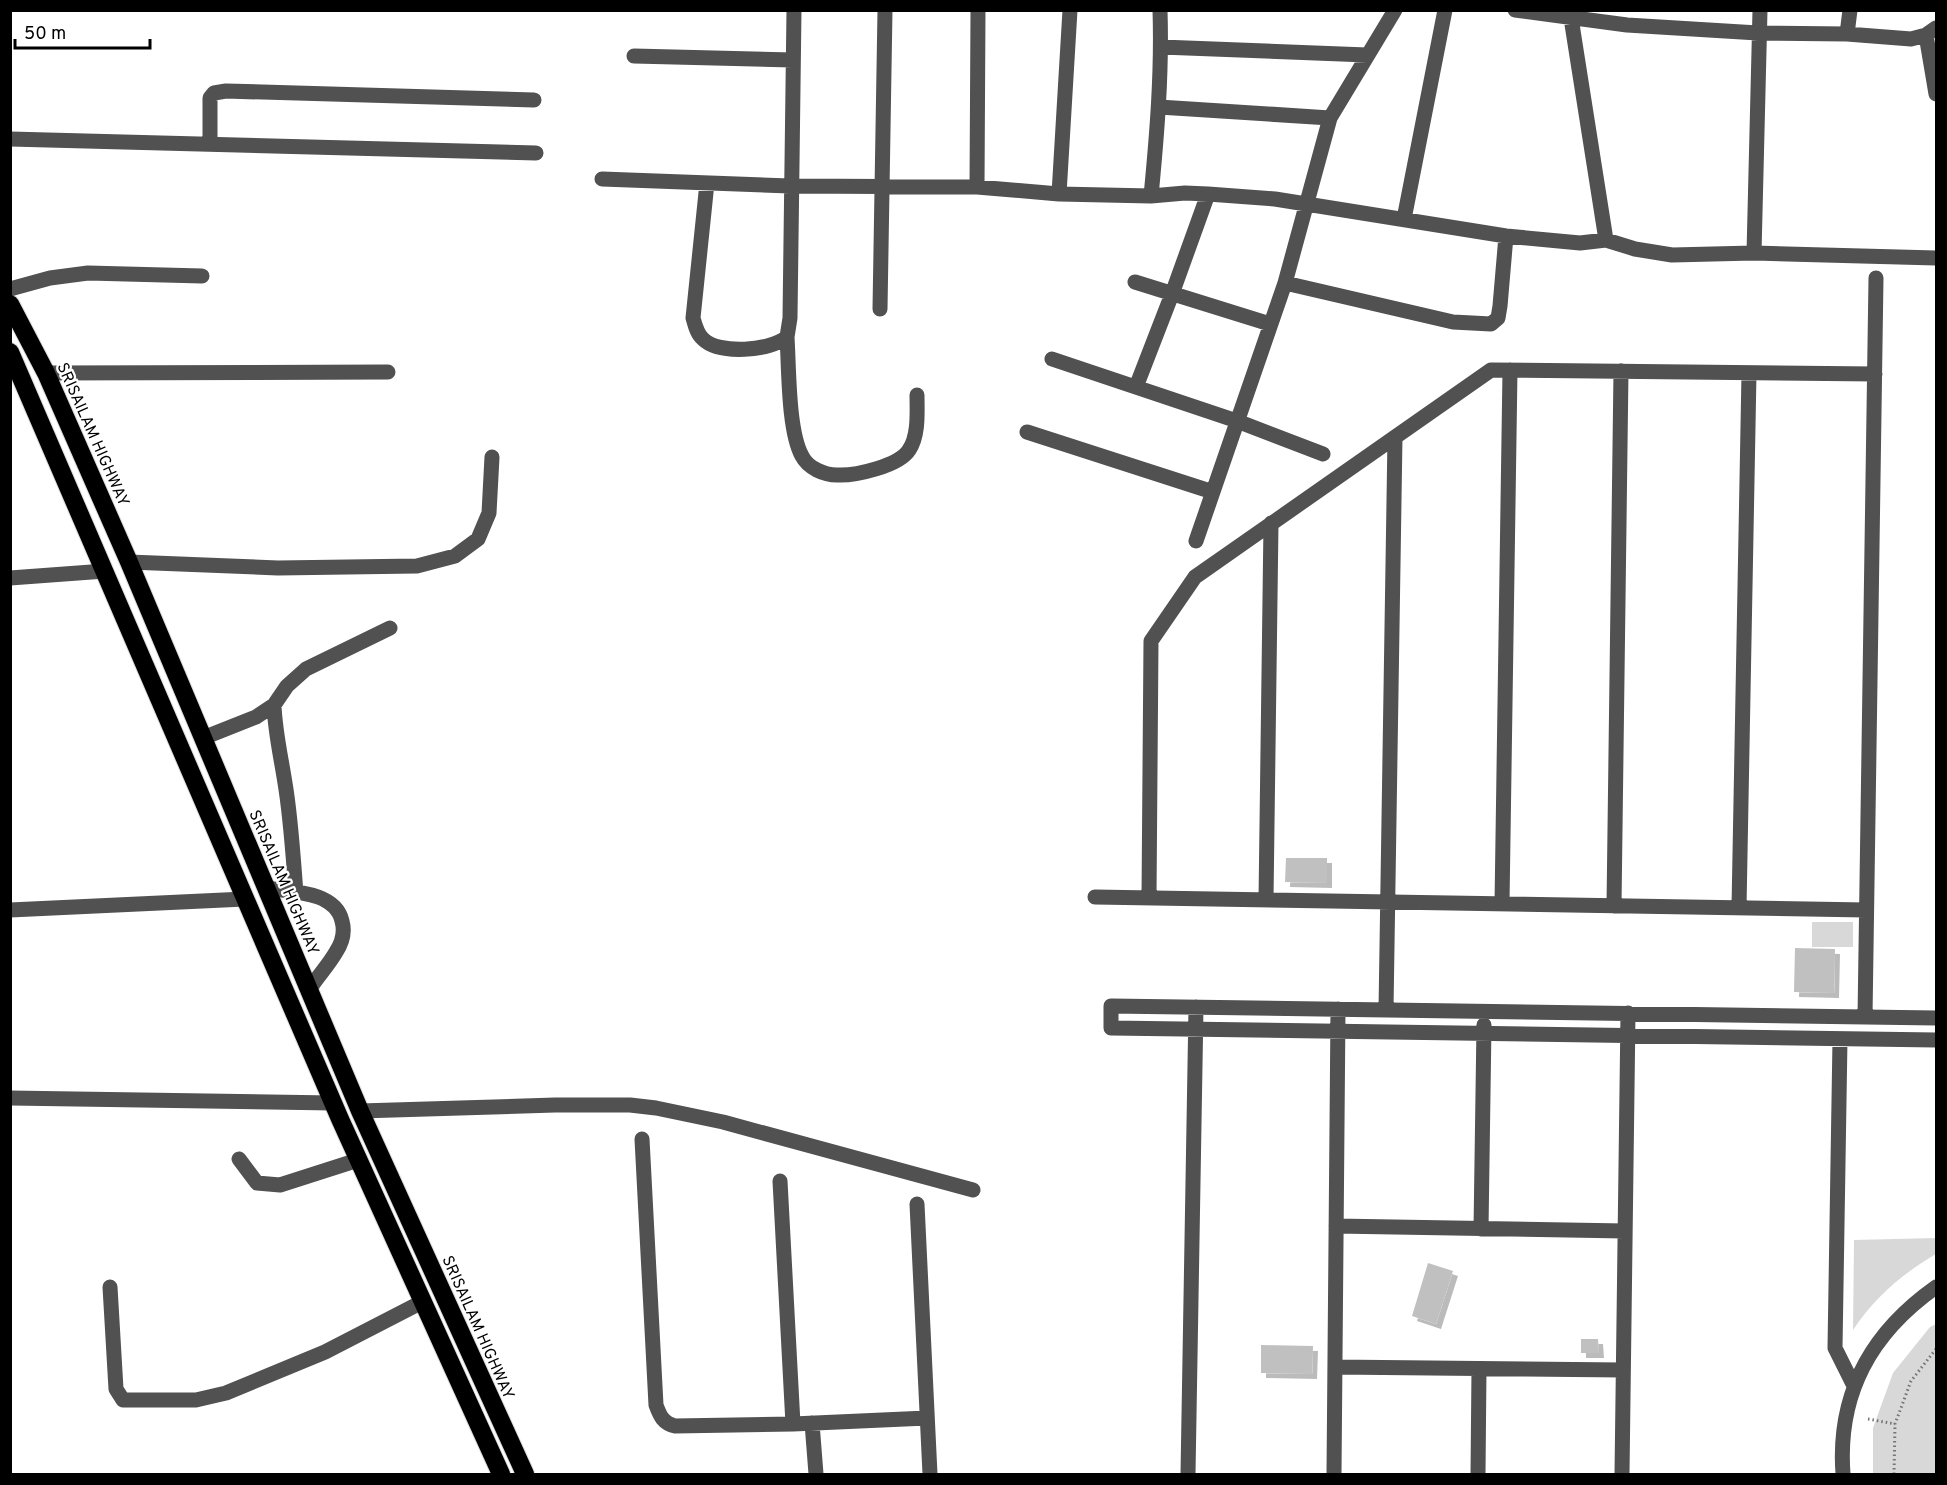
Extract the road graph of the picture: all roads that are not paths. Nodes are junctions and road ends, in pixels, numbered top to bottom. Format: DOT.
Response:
graph roads {
  1 [pos="794,10"];
  2 [pos="885,10"];
  3 [pos="978,10"];
  4 [pos="1070,10"];
  5 [pos="1160,10"];
  6 [pos="1395,10"];
  7 [pos="1445,10"];
  8 [pos="1515,10"];
  9 [pos="1760,10"];
  10 [pos="1850,10"];
  11 [pos="1571,18"];
  12 [pos="1931,31"];
  13 [pos="1758,33"];
  14 [pos="1847,34"];
  15 [pos="1161,47"];
  16 [pos="1367,55"];
  17 [pos="634,56"];
  18 [pos="793,60"];
  19 [pos="1936,94"];
  20 [pos="534,100"];
  21 [pos="1159,107"];
  22 [pos="1330,118"];
  23 [pos="10,139"];
  24 [pos="210,144"];
  25 [pos="536,153"];
  26 [pos="602,179"];
  27 [pos="707,183"];
  28 [pos="790,186"];
  29 [pos="883,186"];
  30 [pos="976,187"];
  31 [pos="1059,194"];
  32 [pos="1208,194"];
  33 [pos="1151,196"];
  34 [pos="1307,204"];
  35 [pos="1404,219"];
  36 [pos="1506,236"];
  37 [pos="1606,240"];
  38 [pos="1754,253"];
  39 [pos="1936,258"];
  40 [pos="202,276"];
  41 [pos="1876,278"];
  42 [pos="1135,282"];
  43 [pos="1285,283"];
  44 [pos="10,289"];
  45 [pos="1172,294"];
  46 [pos="10,304"];
  47 [pos="880,309"];
  48 [pos="1270,324"];
  49 [pos="787,337"];
  50 [pos="10,352"];
  51 [pos="1052,359"];
  52 [pos="1510,370"];
  53 [pos="1621,371"];
  54 [pos="388,372"];
  55 [pos="46,373"];
  56 [pos="1749,373"];
  57 [pos="16,374"];
  58 [pos="1875,374"];
  59 [pos="1136,387"];
  60 [pos="917,395"];
  61 [pos="1237,421"];
  62 [pos="1027,432"];
  63 [pos="1395,437"];
  64 [pos="1323,454"];
  65 [pos="492,457"];
  66 [pos="1213,492"];
  67 [pos="1271,523"];
  68 [pos="1196,541"];
  69 [pos="129,562"];
  70 [pos="105,571"];
  71 [pos="10,578"];
  72 [pos="390,628"];
  73 [pos="274,705"];
  74 [pos="203,738"];
  75 [pos="266,888"];
  76 [pos="296,893"];
  77 [pos="1095,897"];
  78 [pos="1149,898"];
  79 [pos="245,899"];
  80 [pos="1266,900"];
  81 [pos="1388,902"];
  82 [pos="1502,904"];
  83 [pos="1614,906"];
  84 [pos="1739,908"];
  85 [pos="10,910"];
  86 [pos="1866,910"];
  87 [pos="309,990"];
  88 [pos="1196,1007"];
  89 [pos="1338,1009"];
  90 [pos="1386,1010"];
  91 [pos="1484,1011"];
  92 [pos="1628,1014"];
  93 [pos="1865,1017"];
  94 [pos="1936,1018"];
  95 [pos="1195,1030"];
  96 [pos="1338,1032"];
  97 [pos="1483,1034"];
  98 [pos="1628,1036"];
  99 [pos="1840,1039"];
  100 [pos="1936,1040"];
  101 [pos="10,1098"];
  102 [pos="333,1103"];
  103 [pos="360,1111"];
  104 [pos="642,1139"];
  105 [pos="239,1159"];
  106 [pos="358,1160"];
  107 [pos="780,1180"];
  108 [pos="973,1190"];
  109 [pos="916,1204"];
  110 [pos="1336,1226"];
  111 [pos="1481,1228"];
  112 [pos="1626,1231"];
  113 [pos="110,1287"];
  114 [pos="1936,1287"];
  115 [pos="422,1302"];
  116 [pos="1335,1367"];
  117 [pos="1479,1369"];
  118 [pos="1623,1370"];
  119 [pos="1854,1386"];
  120 [pos="927,1418"];
  121 [pos="812,1423"];
  122 [pos="793,1424"];
  123 [pos="501,1474"];
  124 [pos="525,1474"];
  125 [pos="816,1474"];
  126 [pos="930,1474"];
  127 [pos="1188,1474"];
  128 [pos="1334,1474"];
  129 [pos="1478,1474"];
  130 [pos="1622,1474"];
  131 [pos="1843,1474"];
  1 -- 18 [label="street"];
  2 -- 29 [label="street"];
  3 -- 30 [label="street"];
  4 -- 31 [label="street"];
  5 -- 15 [label="street"];
  6 -- 16 [label="street"];
  7 -- 35 [label="street"];
  8 -- 11 [label="street"];
  9 -- 13 [label="street"];
  10 -- 14 [label="street"];
  11 -- 13 [label="street"];
  11 -- 37 [label="street"];
  12 -- 14 [label="street"];
  12 -- 19 [label="street"];
  13 -- 14 [label="street"];
  13 -- 38 [label="street"];
  15 -- 16 [label="street"];
  15 -- 21 [label="street"];
  16 -- 22 [label="street"];
  17 -- 18 [label="street"];
  18 -- 28 [label="street"];
  20 -- 24 [label="street"];
  21 -- 22 [label="street"];
  21 -- 33 [label="street"];
  22 -- 34 [label="street"];
  23 -- 24 [label="street"];
  24 -- 25 [label="street"];
  26 -- 27 [label="street"];
  27 -- 28 [label="street"];
  27 -- 49 [label="street"];
  28 -- 29 [label="street"];
  28 -- 49 [label="street"];
  29 -- 30 [label="street"];
  29 -- 47 [label="street"];
  30 -- 31 [label="street"];
  31 -- 33 [label="street"];
  32 -- 33 [label="street"];
  32 -- 34 [label="street"];
  32 -- 45 [label="street"];
  34 -- 35 [label="street"];
  34 -- 43 [label="street"];
  35 -- 36 [label="street"];
  36 -- 37 [label="street"];
  36 -- 43 [label="street"];
  37 -- 38 [label="street"];
  38 -- 39 [label="street"];
  40 -- 44 [label="street"];
  41 -- 58 [label="street"];
  42 -- 45 [label="street"];
  43 -- 48 [label="street"];
  45 -- 48 [label="street"];
  45 -- 59 [label="street"];
  46 -- 55 [label="highway, SRISAILAM HIGHWAY"];
  48 -- 61 [label="street"];
  49 -- 60 [label="street"];
  50 -- 57 [label="highway"];
  51 -- 59 [label="street"];
  52 -- 53 [label="street"];
  52 -- 63 [label="street"];
  52 -- 82 [label="street"];
  53 -- 56 [label="street"];
  53 -- 83 [label="street"];
  54 -- 55 [label="street"];
  55 -- 69 [label="highway, SRISAILAM HIGHWAY"];
  56 -- 58 [label="street"];
  56 -- 84 [label="street"];
  57 -- 70 [label="highway"];
  58 -- 86 [label="street"];
  59 -- 61 [label="street"];
  61 -- 64 [label="street"];
  61 -- 66 [label="street"];
  62 -- 66 [label="street"];
  63 -- 67 [label="street"];
  63 -- 81 [label="street"];
  65 -- 69 [label="street"];
  66 -- 68 [label="street"];
  67 -- 78 [label="street"];
  67 -- 80 [label="street"];
  69 -- 74 [label="highway, SRISAILAM HIGHWAY"];
  70 -- 71 [label="street"];
  70 -- 79 [label="highway"];
  72 -- 73 [label="street"];
  73 -- 74 [label="street"];
  73 -- 76 [label="street"];
  74 -- 75 [label="highway, SRISAILAM HIGHWAY"];
  75 -- 76 [label="street"];
  75 -- 87 [label="highway, SRISAILAM HIGHWAY"];
  76 -- 87 [label="street"];
  77 -- 78 [label="street"];
  78 -- 80 [label="street"];
  79 -- 85 [label="street"];
  79 -- 102 [label="highway"];
  80 -- 81 [label="street"];
  81 -- 82 [label="street"];
  81 -- 90 [label="street"];
  82 -- 83 [label="street"];
  83 -- 84 [label="street"];
  84 -- 86 [label="street"];
  86 -- 93 [label="street"];
  87 -- 103 [label="highway, SRISAILAM HIGHWAY"];
  88 -- 89 [label="street"];
  88 -- 95 [label="street"];
  88 -- 95 [label="street"];
  89 -- 90 [label="street"];
  89 -- 96 [label="street"];
  90 -- 91 [label="street"];
  91 -- 92 [label="street"];
  91 -- 97 [label="street"];
  92 -- 93 [label="street"];
  92 -- 98 [label="street"];
  93 -- 94 [label="street"];
  95 -- 96 [label="street"];
  95 -- 127 [label="street"];
  96 -- 97 [label="street"];
  96 -- 110 [label="street"];
  97 -- 98 [label="street"];
  97 -- 111 [label="street"];
  98 -- 99 [label="street"];
  98 -- 112 [label="street"];
  99 -- 100 [label="street"];
  99 -- 119 [label="street"];
  101 -- 102 [label="street"];
  102 -- 106 [label="highway"];
  103 -- 108 [label="street"];
  103 -- 124 [label="highway, SRISAILAM HIGHWAY"];
  104 -- 122 [label="street"];
  105 -- 106 [label="street"];
  106 -- 115 [label="highway"];
  107 -- 122 [label="street"];
  109 -- 120 [label="street"];
  110 -- 111 [label="street"];
  110 -- 116 [label="street"];
  111 -- 112 [label="street"];
  112 -- 118 [label="street"];
  113 -- 115 [label="street"];
  114 -- 119 [label="street"];
  115 -- 123 [label="highway"];
  116 -- 117 [label="street"];
  116 -- 128 [label="street"];
  117 -- 118 [label="street"];
  117 -- 129 [label="street"];
  118 -- 130 [label="street"];
  119 -- 131 [label="street"];
  120 -- 121 [label="street"];
  120 -- 126 [label="street"];
  121 -- 122 [label="street"];
  121 -- 125 [label="street"];
}
